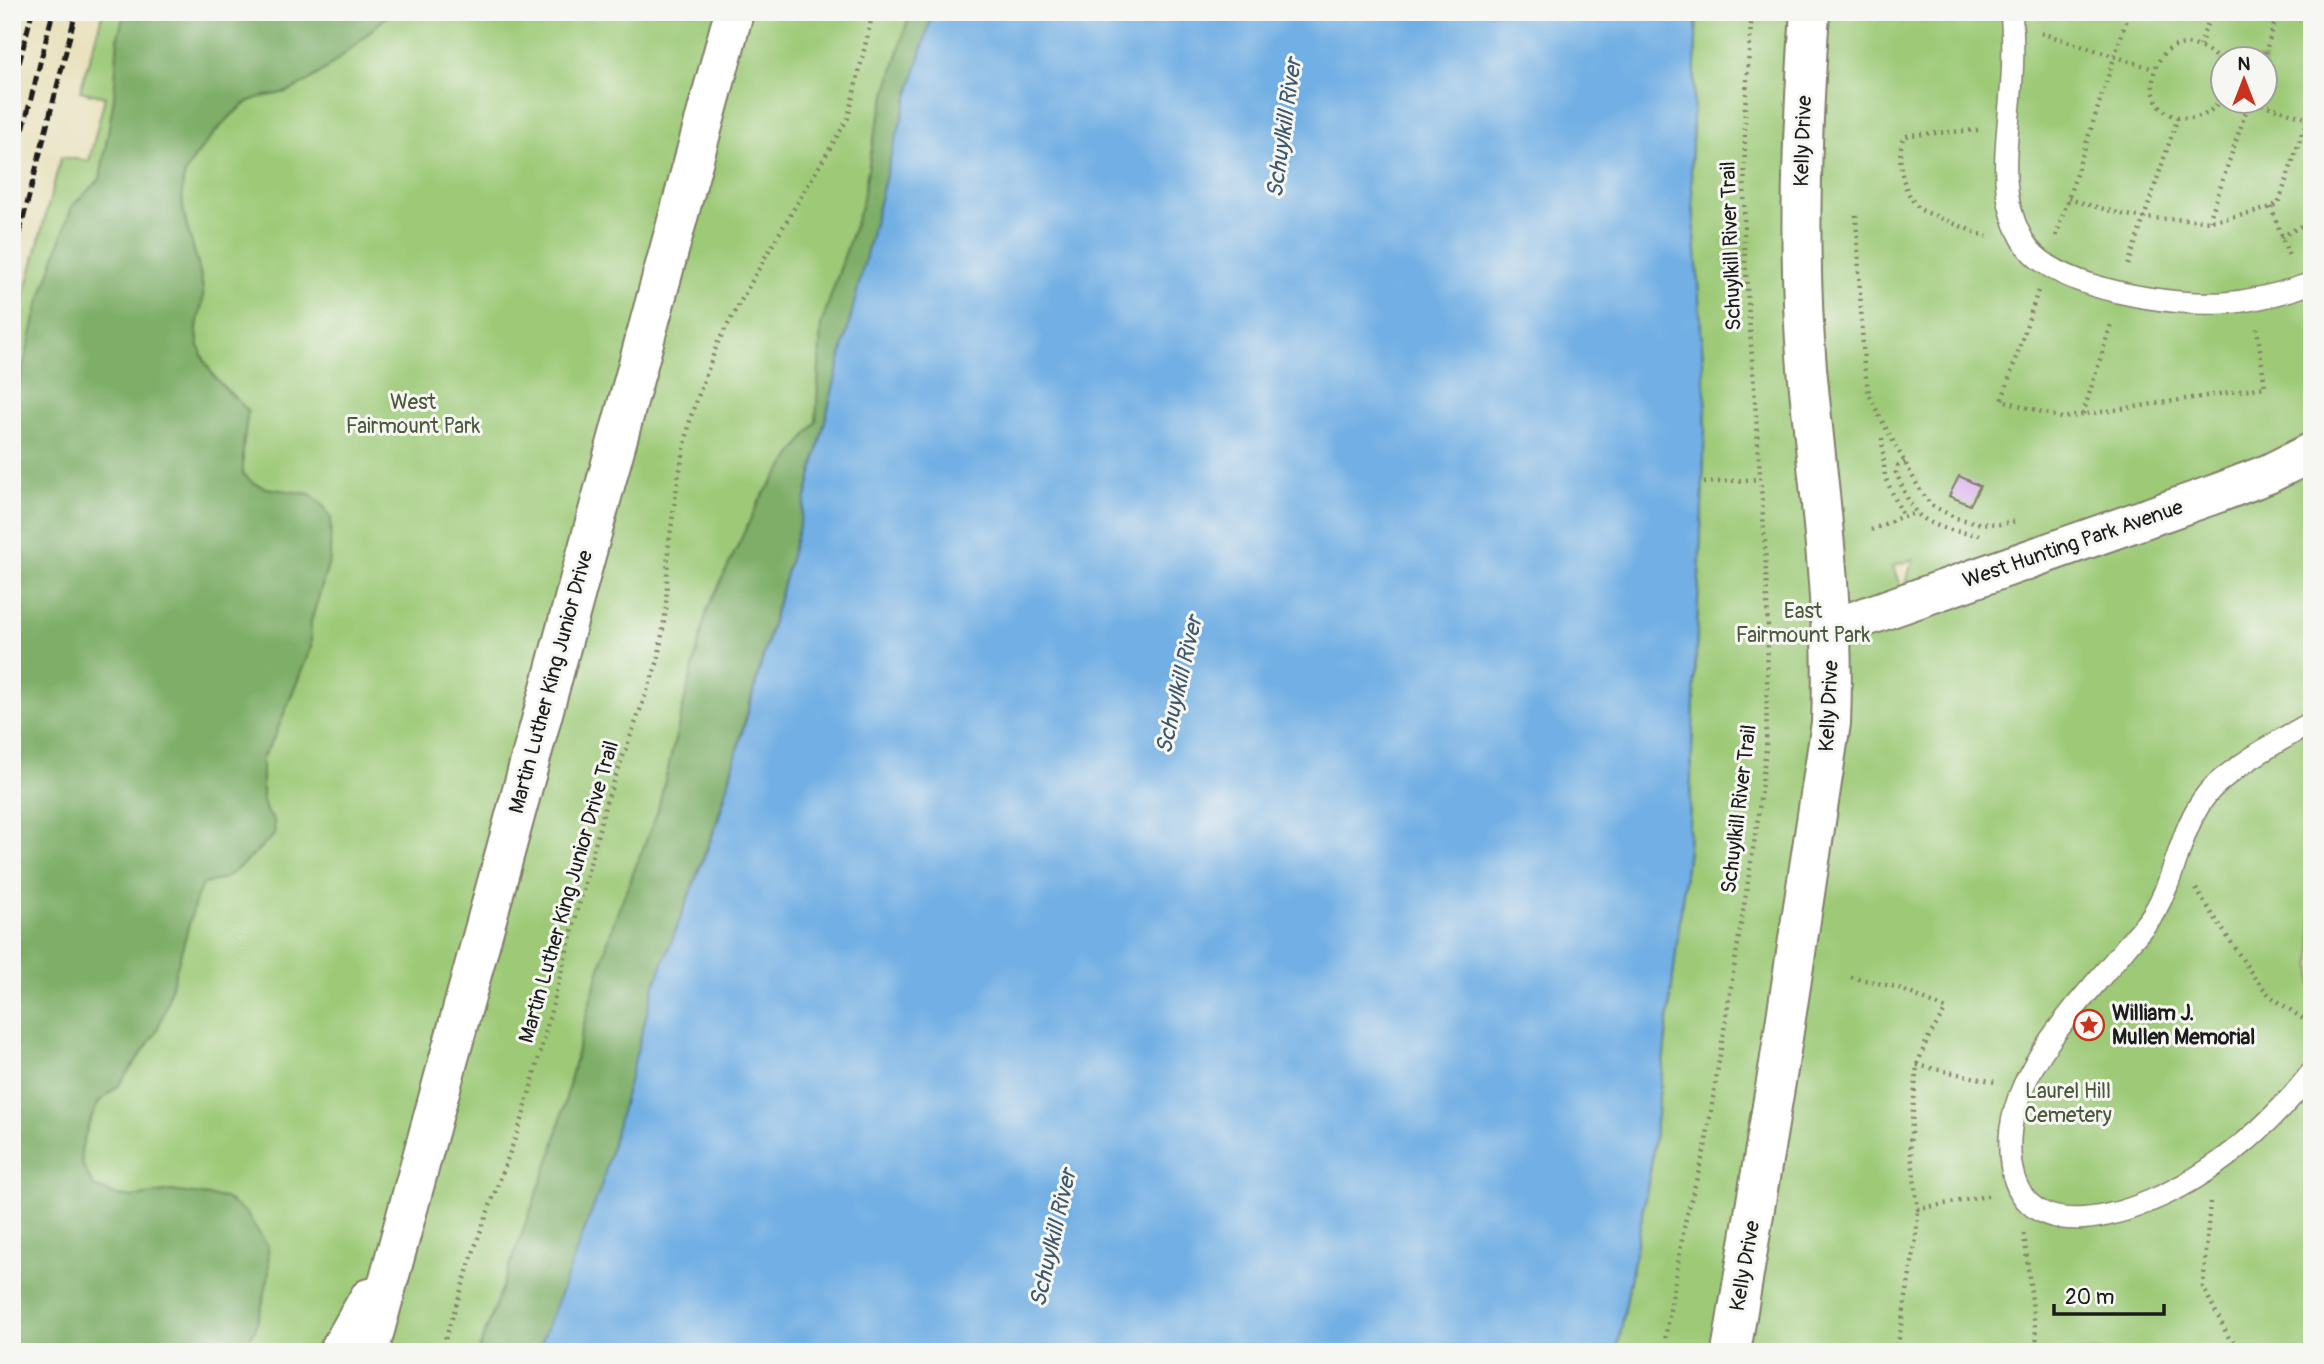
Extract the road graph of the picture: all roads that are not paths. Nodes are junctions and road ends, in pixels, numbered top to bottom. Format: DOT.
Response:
graph roads {
  1 [pos="734,12"];
  2 [pos="1810,12"];
  3 [pos="2011,12"];
  4 [pos="2306,285"];
  5 [pos="2312,452"];
  6 [pos="1831,629"];
  7 [pos="2312,722"];
  8 [pos="2312,1072"];
  9 [pos="394,1254"];
  10 [pos="338,1352"];
  11 [pos="369,1352"];
  12 [pos="1731,1352"];
  1 -- 9 [label="main road, Martin Luther King Junior Drive"];
  2 -- 6 [label="main road, Kelly Drive"];
  3 -- 4 [label="lane"];
  5 -- 6 [label="main road, West Hunting Park Avenue"];
  6 -- 12 [label="main road, Kelly Drive"];
  7 -- 8 [label="lane"];
  9 -- 10 [label="main road"];
  9 -- 11 [label="main road, Martin Luther King Junior Drive"];
}
